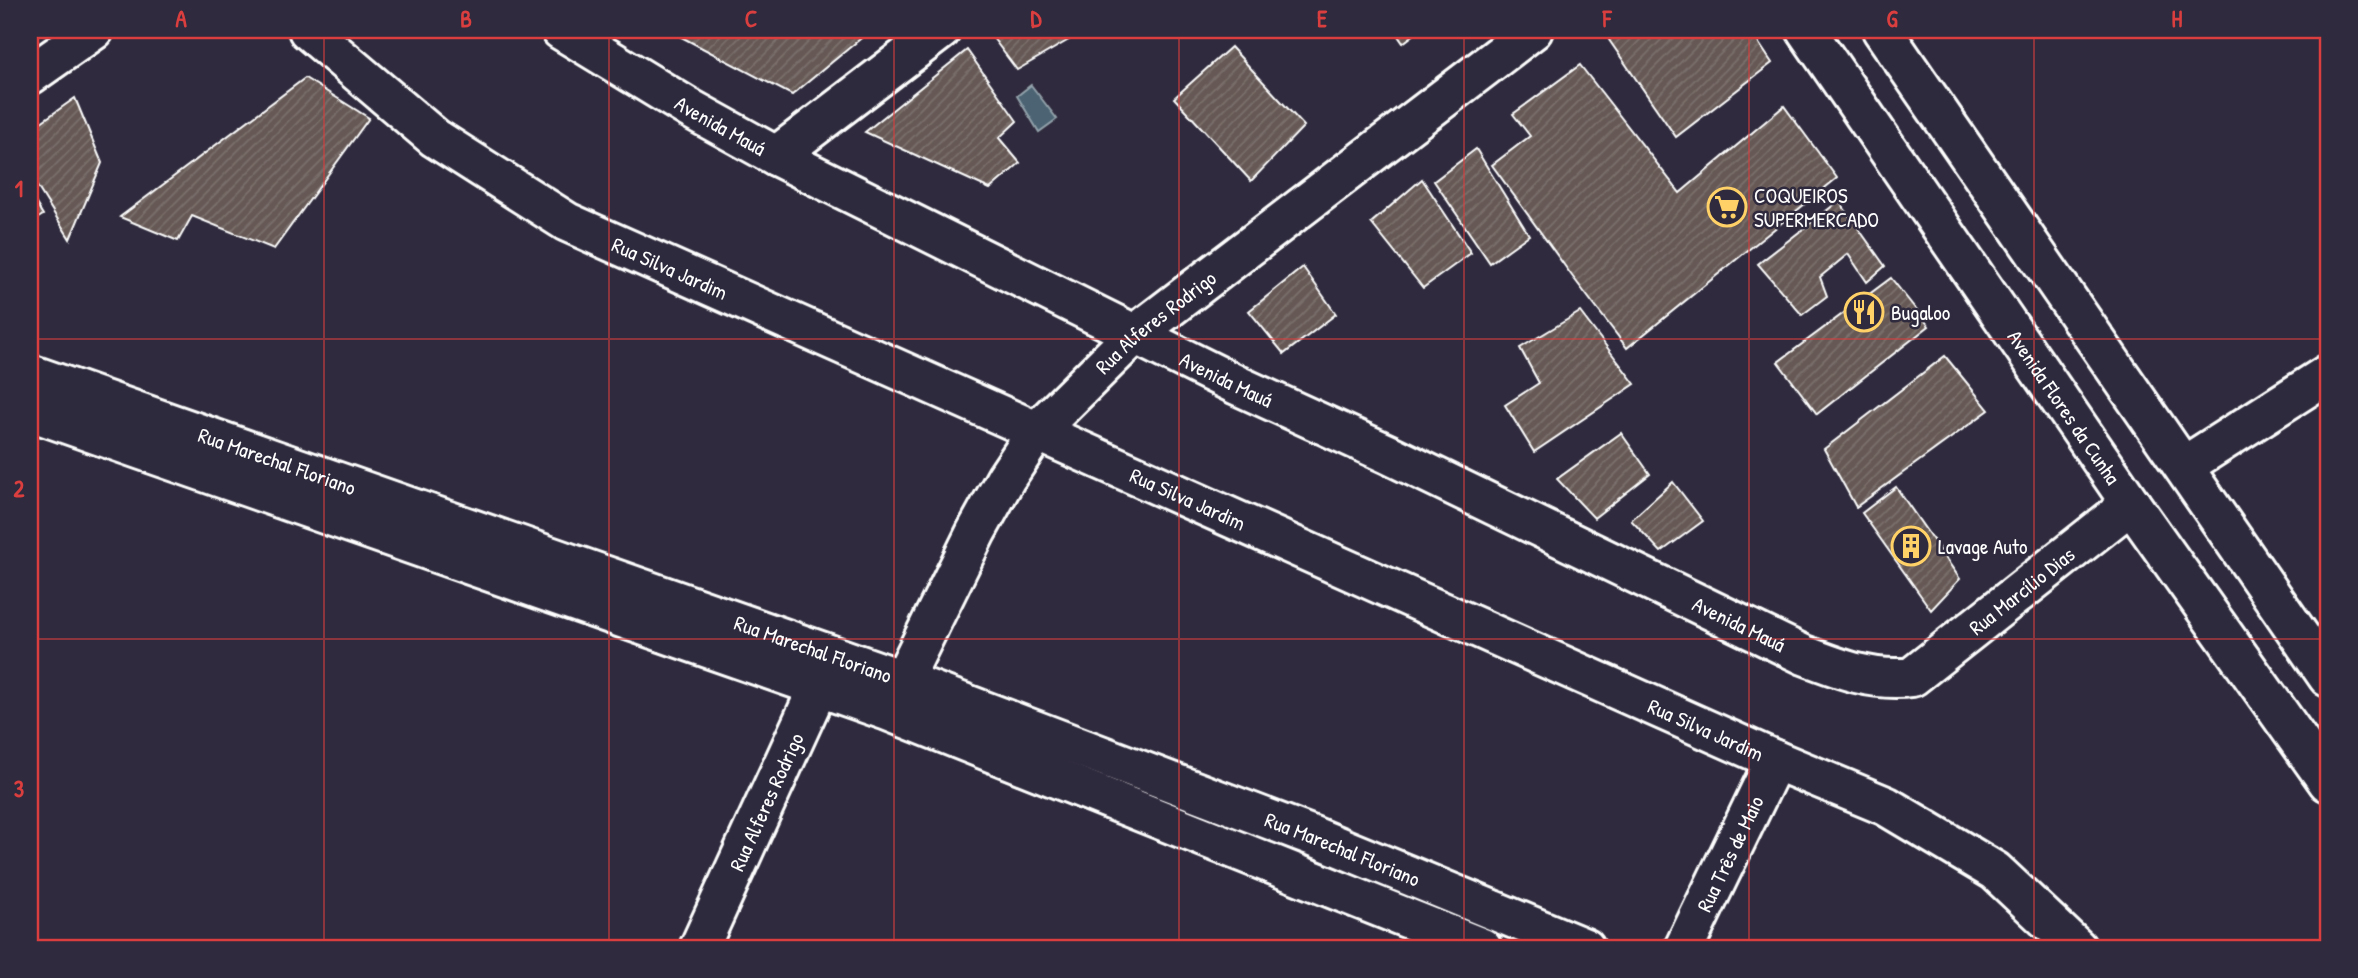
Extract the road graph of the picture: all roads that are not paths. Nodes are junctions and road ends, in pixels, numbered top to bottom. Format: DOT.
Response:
graph roads {
  1 [pos="94,30"];
  2 [pos="308,30"];
  3 [pos="561,30"];
  4 [pos="942,30"];
  5 [pos="1533,30"];
  6 [pos="1805,30"];
  7 [pos="1882,30"];
  8 [pos="30,75"];
  9 [pos="776,156"];
  10 [pos="1134,335"];
  11 [pos="30,374"];
  12 [pos="2328,374"];
  13 [pos="30,411"];
  14 [pos="1038,430"];
  15 [pos="2184,466"];
  16 [pos="344,501"];
  17 [pos="2131,504"];
  18 [pos="826,670"];
  19 [pos="1912,677"];
  20 [pos="2328,677"];
  21 [pos="896,695"];
  22 [pos="1775,760"];
  23 [pos="2328,782"];
  24 [pos="1184,786"];
  25 [pos="1172,823"];
  26 [pos="699,948"];
  27 [pos="1482,948"];
  28 [pos="1585,948"];
  29 [pos="1684,948"];
  30 [pos="2077,948"];
  1 -- 8 [label="street"];
  2 -- 14 [label="street, Rua Silva Jardim"];
  3 -- 9 [label="street, Avenida Mauá"];
  4 -- 9 [label="street"];
  5 -- 10 [label="street, Rua Alferes Rodrigo"];
  6 -- 17 [label="street, Avenida Flores da Cunha"];
  7 -- 15 [label="street"];
  9 -- 10 [label="street, Avenida Mauá"];
  10 -- 14 [label="street, Rua Alferes Rodrigo"];
  10 -- 19 [label="street, Avenida Mauá"];
  11 -- 16 [label="street, Rua Marechal Floriano"];
  12 -- 15 [label="street"];
  13 -- 16 [label="street, Rua Marechal Floriano"];
  14 -- 21 [label="street, Rua Alferes Rodrigo"];
  14 -- 22 [label="street, Rua Silva Jardim"];
  15 -- 20 [label="street"];
  16 -- 18 [label="street, Rua Marechal Floriano"];
  17 -- 19 [label="street, Rua Marcílio Dias"];
  17 -- 23 [label="street, Avenida Flores da Cunha"];
  18 -- 21 [label="street, Rua Marechal Floriano"];
  18 -- 26 [label="street, Rua Alferes Rodrigo"];
  21 -- 24 [label="street, Rua Marechal Floriano"];
  21 -- 25 [label="street, Rua Marechal Floriano"];
  22 -- 29 [label="street, Rua Três de Maio"];
  22 -- 30 [label="street, Rua Silva Jardim"];
  24 -- 25 [label="street"];
  24 -- 28 [label="street, Rua Marechal Floriano"];
  25 -- 27 [label="street, Rua Marechal Floriano"];
}
